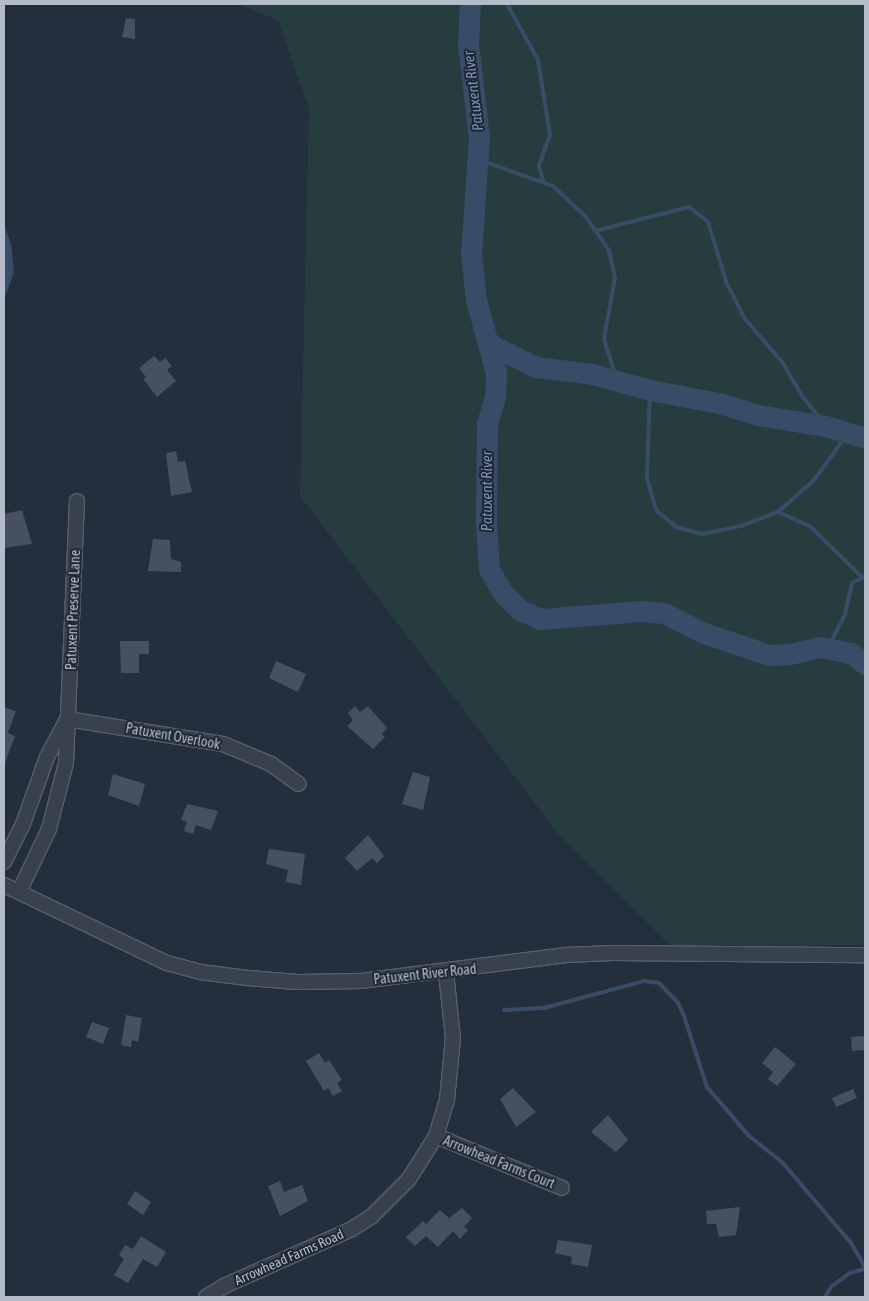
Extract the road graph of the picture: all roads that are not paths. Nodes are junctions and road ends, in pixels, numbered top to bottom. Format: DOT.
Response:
graph roads {
  1 [pos="77,501"];
  2 [pos="67,719"];
  3 [pos="299,784"];
  4 [pos="4,862"];
  5 [pos="4,885"];
  6 [pos="19,892"];
  7 [pos="865,955"];
  8 [pos="446,973"];
  9 [pos="436,1136"];
  10 [pos="562,1188"];
  11 [pos="206,1297"];
  1 -- 2 [label="street, Patuxent Preserve Lane"];
  2 -- 3 [label="street, Patuxent Overlook"];
  2 -- 4 [label="street, Patuxent Preserve Lane"];
  2 -- 6 [label="street, Patuxent Preserve Lane"];
  5 -- 6 [label="street, Patuxent River Road"];
  6 -- 8 [label="street, Patuxent River Road"];
  7 -- 8 [label="street, Patuxent River Road"];
  8 -- 9 [label="street, Arrowhead Farms Road"];
  9 -- 10 [label="street, Arrowhead Farms Court"];
  9 -- 11 [label="street, Arrowhead Farms Road"];
}
